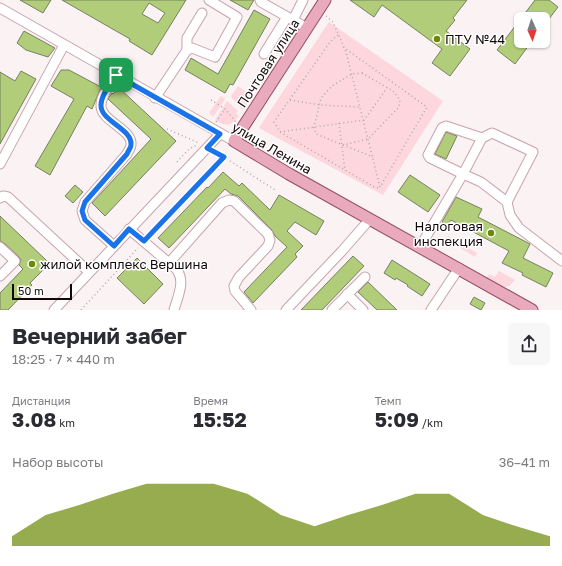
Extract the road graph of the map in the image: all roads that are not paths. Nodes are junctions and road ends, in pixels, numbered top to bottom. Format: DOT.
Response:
graph roads {
  1 [pos="209,0"];
  2 [pos="260,0"];
  3 [pos="303,0"];
  4 [pos="322,5"];
  5 [pos="0,8"];
  6 [pos="202,13"];
  7 [pos="290,18"];
  8 [pos="307,28"];
  9 [pos="64,45"];
  10 [pos="187,50"];
  11 [pos="264,54"];
  12 [pos="116,75"];
  13 [pos="155,98"];
  14 [pos="220,134"];
  15 [pos="482,138"];
  16 [pos="234,141"];
  17 [pos="0,164"];
  18 [pos="462,174"];
  19 [pos="1,194"];
  20 [pos="507,202"];
  21 [pos="370,219"];
  22 [pos="129,229"];
  23 [pos="114,246"];
  24 [pos="420,247"];
  25 [pos="2,252"];
  26 [pos="562,261"];
  27 [pos="169,263"];
  28 [pos="458,268"];
  29 [pos="90,272"];
  30 [pos="0,276"];
  31 [pos="364,277"];
  32 [pos="347,294"];
  33 [pos="513,299"];
  34 [pos="60,308"];
  35 [pos="174,310"];
  36 [pos="251,310"];
  37 [pos="286,310"];
  38 [pos="332,310"];
  39 [pos="363,310"];
  40 [pos="431,310"];
  41 [pos="523,310"];
  42 [pos="532,310"];
  1 -- 10 [label="street"];
  2 -- 7 [label="street"];
  3 -- 7 [label="street"];
  4 -- 8 [label="main road, Почтовая улица"];
  5 -- 9 [label="street, улица Ленина"];
  6 -- 10 [label="street"];
  7 -- 8 [label="street"];
  7 -- 11 [label="street"];
  8 -- 16 [label="main road, Почтовая улица"];
  9 -- 12 [label="street, улица Ленина"];
  9 -- 17 [label="street"];
  10 -- 13 [label="street"];
  12 -- 13 [label="street, улица Ленина"];
  12 -- 23 [label="street"];
  13 -- 14 [label="street, улица Ленина"];
  14 -- 16 [label="street, улица Ленина"];
  14 -- 22 [label="street"];
  15 -- 18 [label="street"];
  15 -- 18 [label="street"];
  15 -- 20 [label="street"];
  16 -- 21 [label="main road, улица Ленина"];
  18 -- 20 [label="street"];
  18 -- 24 [label="street"];
  19 -- 29 [label="street"];
  20 -- 26 [label="street"];
  21 -- 24 [label="main road, улица Ленина"];
  21 -- 37 [label="street"];
  22 -- 23 [label="street"];
  22 -- 27 [label="street"];
  23 -- 29 [label="street"];
  24 -- 28 [label="main road, улица Ленина"];
  25 -- 30 [label="street"];
  27 -- 35 [label="street"];
  27 -- 36 [label="street"];
  28 -- 33 [label="main road, улица Ленина"];
  28 -- 40 [label="street"];
  29 -- 34 [label="street"];
  31 -- 32 [label="street"];
  32 -- 38 [label="street"];
  32 -- 39 [label="street"];
  33 -- 41 [label="street"];
  33 -- 42 [label="main road, улица Ленина"];
}
